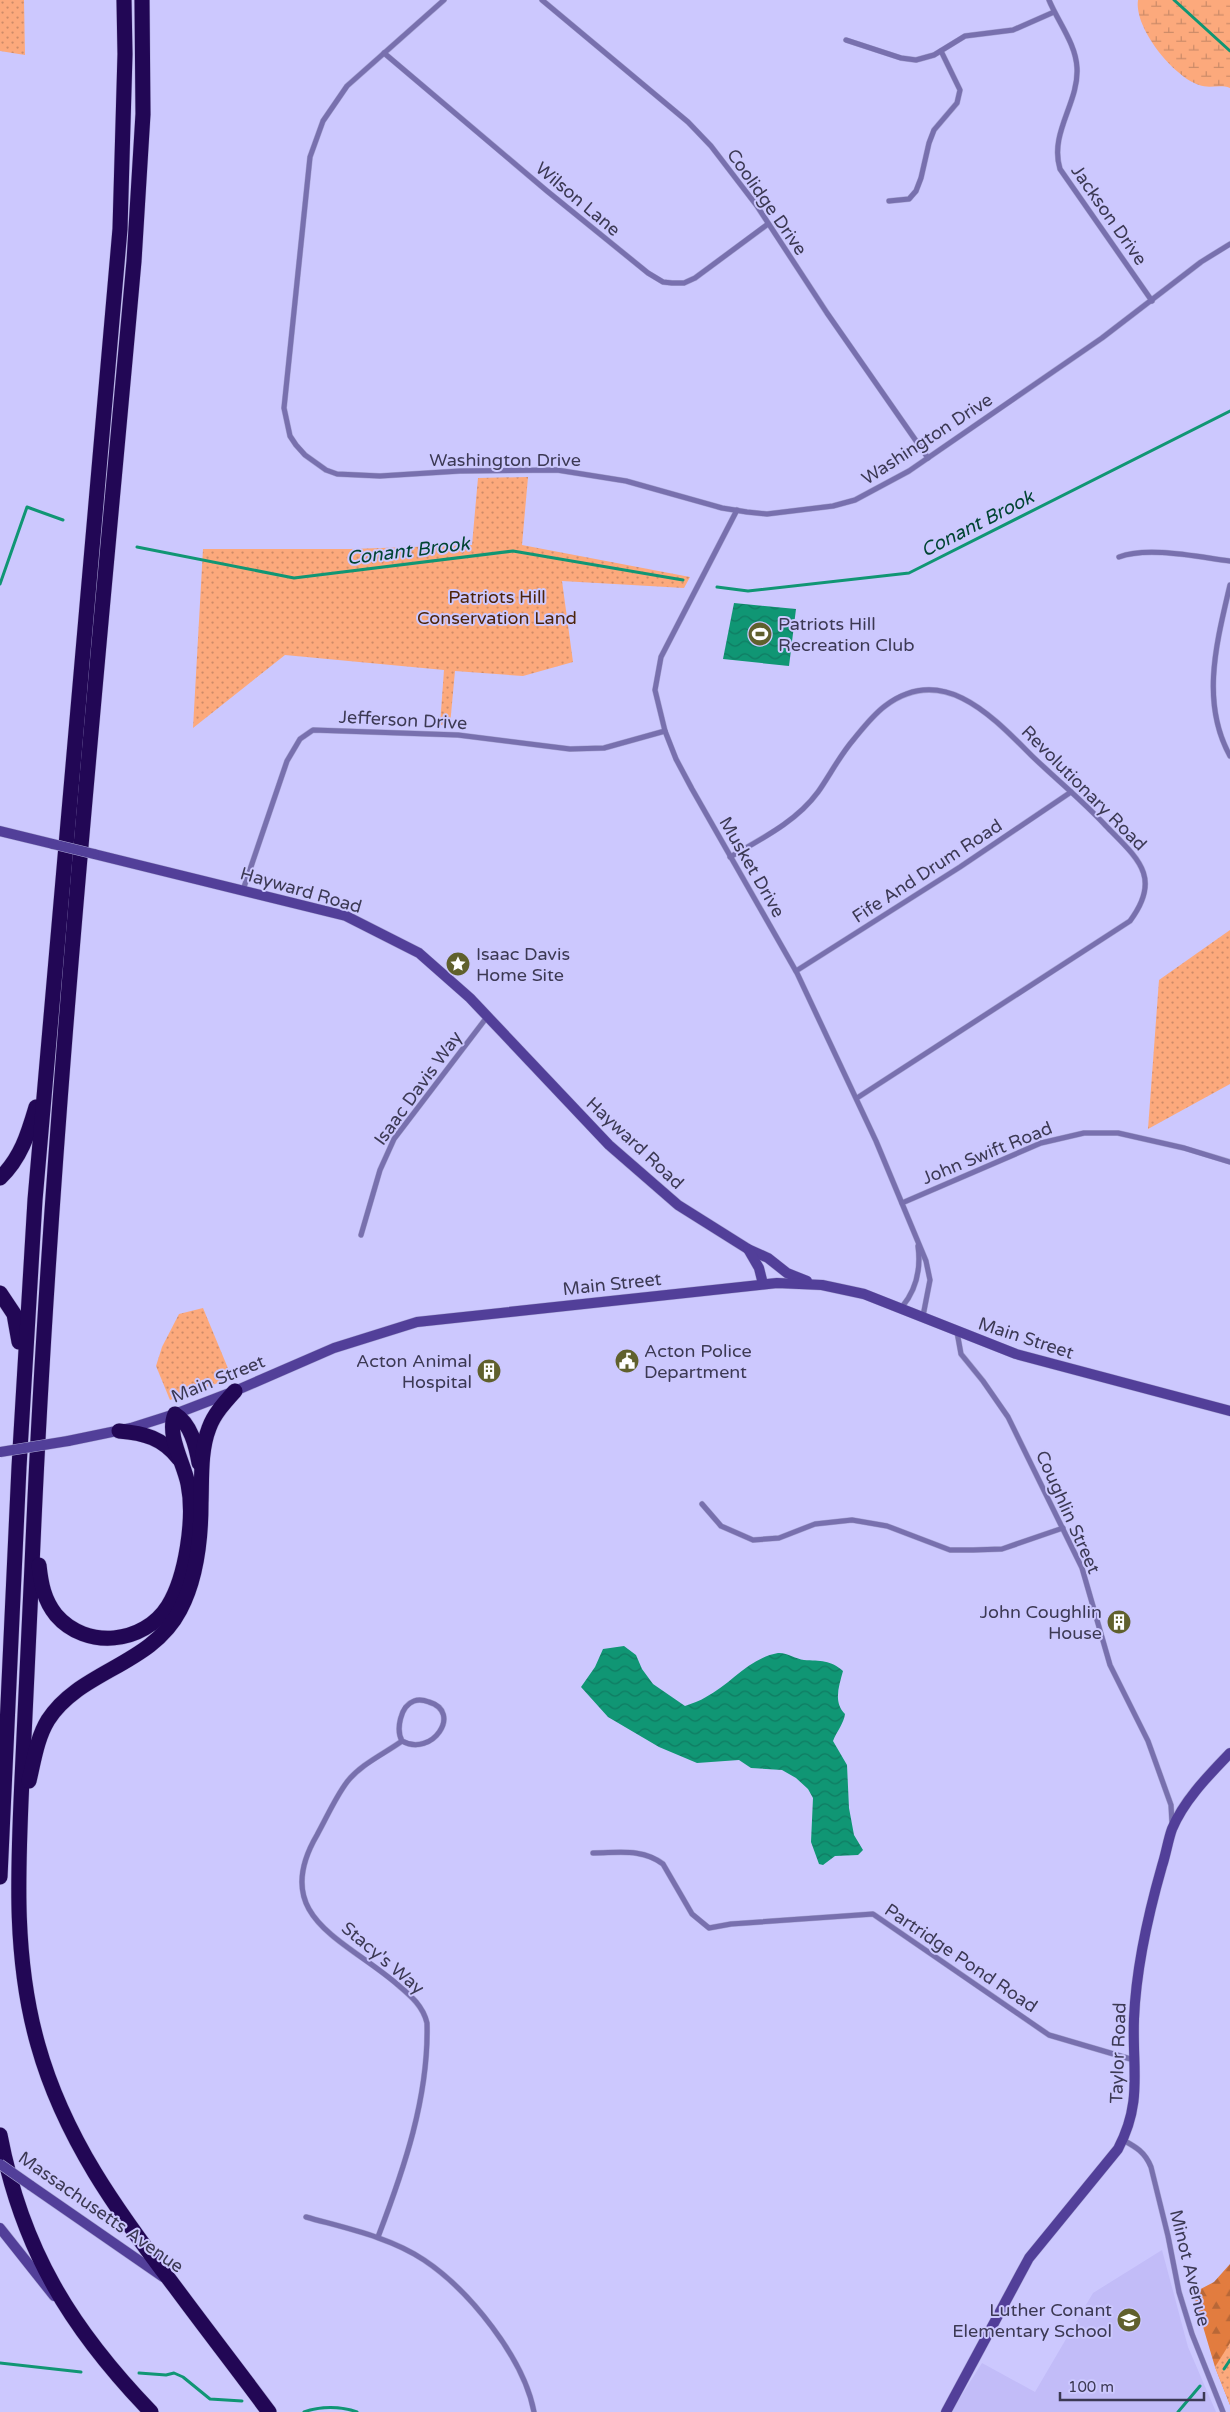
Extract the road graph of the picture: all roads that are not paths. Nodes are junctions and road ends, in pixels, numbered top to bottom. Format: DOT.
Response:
graph roads {
  1 [pos="124,0"];
  2 [pos="142,0"];
  3 [pos="444,0"];
  4 [pos="542,0"];
  5 [pos="1049,0"];
  6 [pos="1054,12"];
  7 [pos="846,40"];
  8 [pos="941,51"];
  9 [pos="384,53"];
  10 [pos="889,201"];
  11 [pos="768,224"];
  12 [pos="1230,244"];
  13 [pos="1152,301"];
  14 [pos="928,458"];
  15 [pos="737,510"];
  16 [pos="1119,557"];
  17 [pos="1230,561"];
  18 [pos="1230,585"];
  19 [pos="666,730"];
  20 [pos="1230,756"];
  21 [pos="1071,792"];
  22 [pos="0,831"];
  23 [pos="730,857"];
  24 [pos="243,890"];
  25 [pos="796,971"];
  26 [pos="487,1017"];
  27 [pos="46,1074"];
  28 [pos="857,1098"];
  29 [pos="1230,1162"];
  30 [pos="0,1178"];
  31 [pos="902,1203"];
  32 [pos="361,1235"];
  33 [pos="916,1236"];
  34 [pos="748,1249"];
  35 [pos="774,1264"];
  36 [pos="777,1283"];
  37 [pos="763,1284"];
  38 [pos="822,1285"];
  39 [pos="0,1293"];
  40 [pos="902,1307"];
  41 [pos="923,1316"];
  42 [pos="956,1332"];
  43 [pos="23,1386"];
  44 [pos="235,1391"];
  45 [pos="1230,1411"];
  46 [pos="175,1414"];
  47 [pos="119,1431"];
  48 [pos="0,1452"];
  49 [pos="185,1470"];
  50 [pos="201,1489"];
  51 [pos="702,1504"];
  52 [pos="33,1526"];
  53 [pos="1063,1528"];
  54 [pos="402,1741"];
  55 [pos="1230,1753"];
  56 [pos="20,1821"];
  57 [pos="1172,1829"];
  58 [pos="593,1853"];
  59 [pos="0,1877"];
  60 [pos="1134,2060"];
  61 [pos="0,2135"];
  62 [pos="1122,2140"];
  63 [pos="0,2164"];
  64 [pos="306,2217"];
  65 [pos="0,2228"];
  66 [pos="378,2237"];
  67 [pos="172,2283"];
  68 [pos="84,2336"];
  69 [pos="151,2412"];
  70 [pos="269,2412"];
  71 [pos="534,2412"];
  72 [pos="946,2412"];
  73 [pos="1223,2412"];
  1 -- 27 [label="highway"];
  2 -- 52 [label="highway"];
  3 -- 9 [label="street, Washington Drive"];
  4 -- 11 [label="street, Coolidge Drive"];
  5 -- 6 [label="street, Jackson Drive"];
  6 -- 8 [label="street"];
  6 -- 13 [label="street, Jackson Drive"];
  7 -- 8 [label="street"];
  8 -- 10 [label="street"];
  9 -- 11 [label="street, Wilson Lane"];
  9 -- 15 [label="street, Washington Drive"];
  11 -- 14 [label="street, Coolidge Drive"];
  12 -- 13 [label="street, Washington Drive"];
  13 -- 14 [label="street, Washington Drive"];
  14 -- 15 [label="street, Washington Drive"];
  15 -- 19 [label="street, Musket Drive"];
  16 -- 17 [label="street"];
  18 -- 20 [label="street"];
  19 -- 23 [label="street, Musket Drive"];
  19 -- 24 [label="street, Jefferson Drive"];
  21 -- 23 [label="street, Revolutionary Road"];
  21 -- 25 [label="street, Fife And Drum Road"];
  21 -- 28 [label="street, Revolutionary Road"];
  22 -- 24 [label="street, Hayward Road, bridge"];
  23 -- 25 [label="street, Musket Drive"];
  24 -- 26 [label="street, Hayward Road"];
  25 -- 28 [label="street, Musket Drive"];
  26 -- 32 [label="street, Isaac Davis Way"];
  26 -- 34 [label="street, Hayward Road"];
  27 -- 30 [label="highway"];
  27 -- 43 [label="highway"];
  28 -- 31 [label="street, Musket Drive"];
  29 -- 31 [label="street, John Swift Road"];
  31 -- 33 [label="street, Musket Drive"];
  33 -- 40 [label="street, Musket Drive"];
  33 -- 41 [label="street, Musket Drive"];
  34 -- 35 [label="street, Hayward Road"];
  34 -- 37 [label="street, Hayward Road"];
  35 -- 36 [label="street"];
  35 -- 38 [label="street, Hayward Road"];
  36 -- 37 [label="street, Main Street"];
  36 -- 38 [label="street, Main Street"];
  37 -- 44 [label="street, Main Street"];
  38 -- 40 [label="street, Main Street"];
  39 -- 43 [label="highway"];
  40 -- 41 [label="street, Main Street"];
  41 -- 42 [label="street, Main Street"];
  42 -- 45 [label="street, Main Street"];
  42 -- 53 [label="street, Coughlin Street"];
  43 -- 59 [label="highway"];
  44 -- 46 [label="street, Main Street"];
  44 -- 50 [label="highway"];
  46 -- 47 [label="street, Main Street"];
  46 -- 49 [label="highway"];
  46 -- 50 [label="highway"];
  47 -- 48 [label="street, Main Street, bridge"];
  47 -- 49 [label="highway"];
  49 -- 52 [label="highway"];
  50 -- 56 [label="highway"];
  51 -- 53 [label="street"];
  52 -- 56 [label="highway"];
  53 -- 57 [label="street, Coughlin Street"];
  54 -- 54 [label="street"];
  54 -- 66 [label="street, Stacy's Way"];
  55 -- 57 [label="street, Taylor Road"];
  56 -- 67 [label="highway"];
  57 -- 60 [label="street, Taylor Road"];
  58 -- 60 [label="street, Partridge Pond Road"];
  60 -- 62 [label="street, Taylor Road"];
  61 -- 68 [label="highway"];
  62 -- 72 [label="street, Taylor Road"];
  62 -- 73 [label="street, Minot Avenue"];
  63 -- 67 [label="street, Massachusetts Avenue, bridge"];
  64 -- 66 [label="street"];
  65 -- 68 [label="street"];
  66 -- 71 [label="street"];
  67 -- 70 [label="highway, Massachusetts Avenue"];
  68 -- 69 [label="highway"];
}
